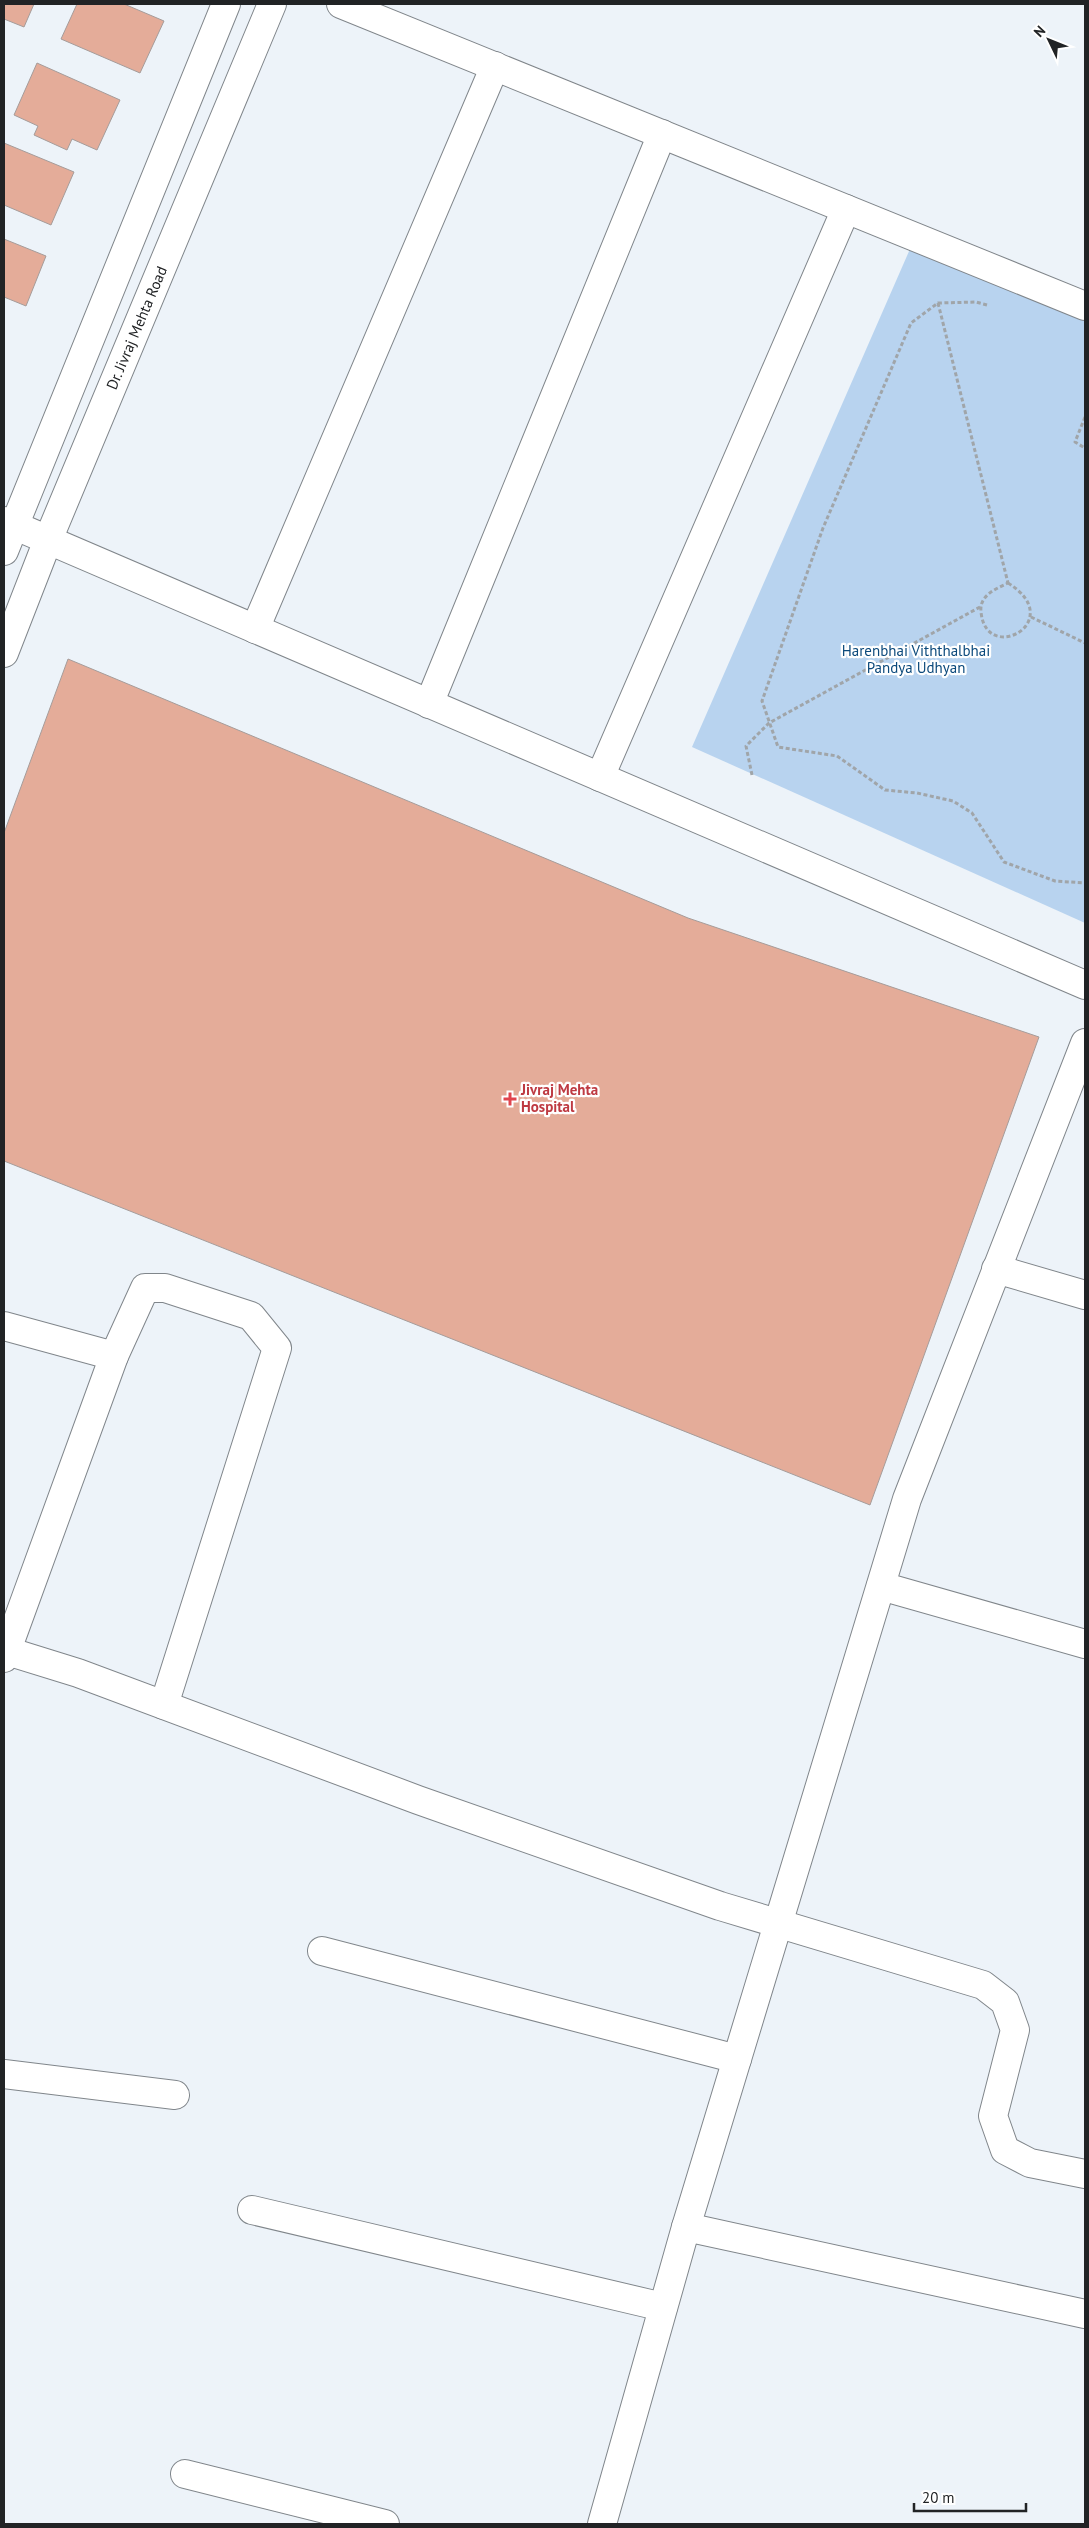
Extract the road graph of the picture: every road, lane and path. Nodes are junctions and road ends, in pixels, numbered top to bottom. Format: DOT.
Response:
graph roads {
  1 [pos="226,4"];
  2 [pos="272,4"];
  3 [pos="341,4"];
  4 [pos="495,66"];
  5 [pos="662,134"];
  6 [pos="846,209"];
  7 [pos="938,303"];
  8 [pos="1085,306"];
  9 [pos="994,307"];
  10 [pos="1085,417"];
  11 [pos="1085,448"];
  12 [pos="9,523"];
  13 [pos="48,540"];
  14 [pos="4,550"];
  15 [pos="1008,583"];
  16 [pos="980,607"];
  17 [pos="1031,617"];
  18 [pos="255,629"];
  19 [pos="1085,643"];
  20 [pos="4,653"];
  21 [pos="429,704"];
  22 [pos="769,723"];
  23 [pos="752,775"];
  24 [pos="600,777"];
  25 [pos="1085,883"];
  26 [pos="1085,985"];
  27 [pos="1085,1043"];
  28 [pos="996,1269"];
  29 [pos="1085,1295"];
  30 [pos="4,1326"];
  31 [pos="114,1356"];
  32 [pos="881,1586"];
  33 [pos="1085,1644"];
  34 [pos="5,1653"];
  35 [pos="164,1705"];
  36 [pos="778,1924"];
  37 [pos="322,1951"];
  38 [pos="737,2059"];
  39 [pos="4,2074"];
  40 [pos="175,2095"];
  41 [pos="1085,2174"];
  42 [pos="252,2210"];
  43 [pos="686,2227"];
  44 [pos="663,2307"];
  45 [pos="1085,2314"];
  46 [pos="184,2474"];
  47 [pos="386,2524"];
  48 [pos="602,2524"];
  1 -- 12 [label="street"];
  2 -- 13 [label="street, Dr. Jivraj Mehta Road"];
  3 -- 4 [label="street"];
  4 -- 5 [label="street"];
  4 -- 18 [label="street"];
  5 -- 6 [label="street"];
  5 -- 21 [label="street"];
  6 -- 8 [label="street"];
  6 -- 24 [label="street"];
  7 -- 9 [label="path"];
  7 -- 15 [label="path"];
  7 -- 22 [label="path"];
  10 -- 11 [label="path"];
  12 -- 13 [label="street"];
  12 -- 14 [label="street"];
  13 -- 18 [label="street"];
  13 -- 20 [label="street, Dr. Jivraj Mehta Road"];
  15 -- 16 [label="path"];
  15 -- 17 [label="path"];
  16 -- 17 [label="path"];
  16 -- 22 [label="path"];
  17 -- 19 [label="path"];
  18 -- 21 [label="street"];
  21 -- 24 [label="street"];
  22 -- 23 [label="path"];
  22 -- 25 [label="path"];
  24 -- 26 [label="street"];
  27 -- 28 [label="street"];
  28 -- 29 [label="street"];
  28 -- 32 [label="street"];
  30 -- 31 [label="street"];
  31 -- 34 [label="street"];
  31 -- 35 [label="street"];
  32 -- 33 [label="street"];
  32 -- 36 [label="street"];
  34 -- 35 [label="street"];
  35 -- 36 [label="street"];
  36 -- 38 [label="street"];
  36 -- 41 [label="street"];
  37 -- 38 [label="street"];
  38 -- 43 [label="street"];
  39 -- 40 [label="street"];
  42 -- 44 [label="street"];
  43 -- 44 [label="street"];
  43 -- 45 [label="street"];
  44 -- 48 [label="street"];
  46 -- 47 [label="street"];
}
